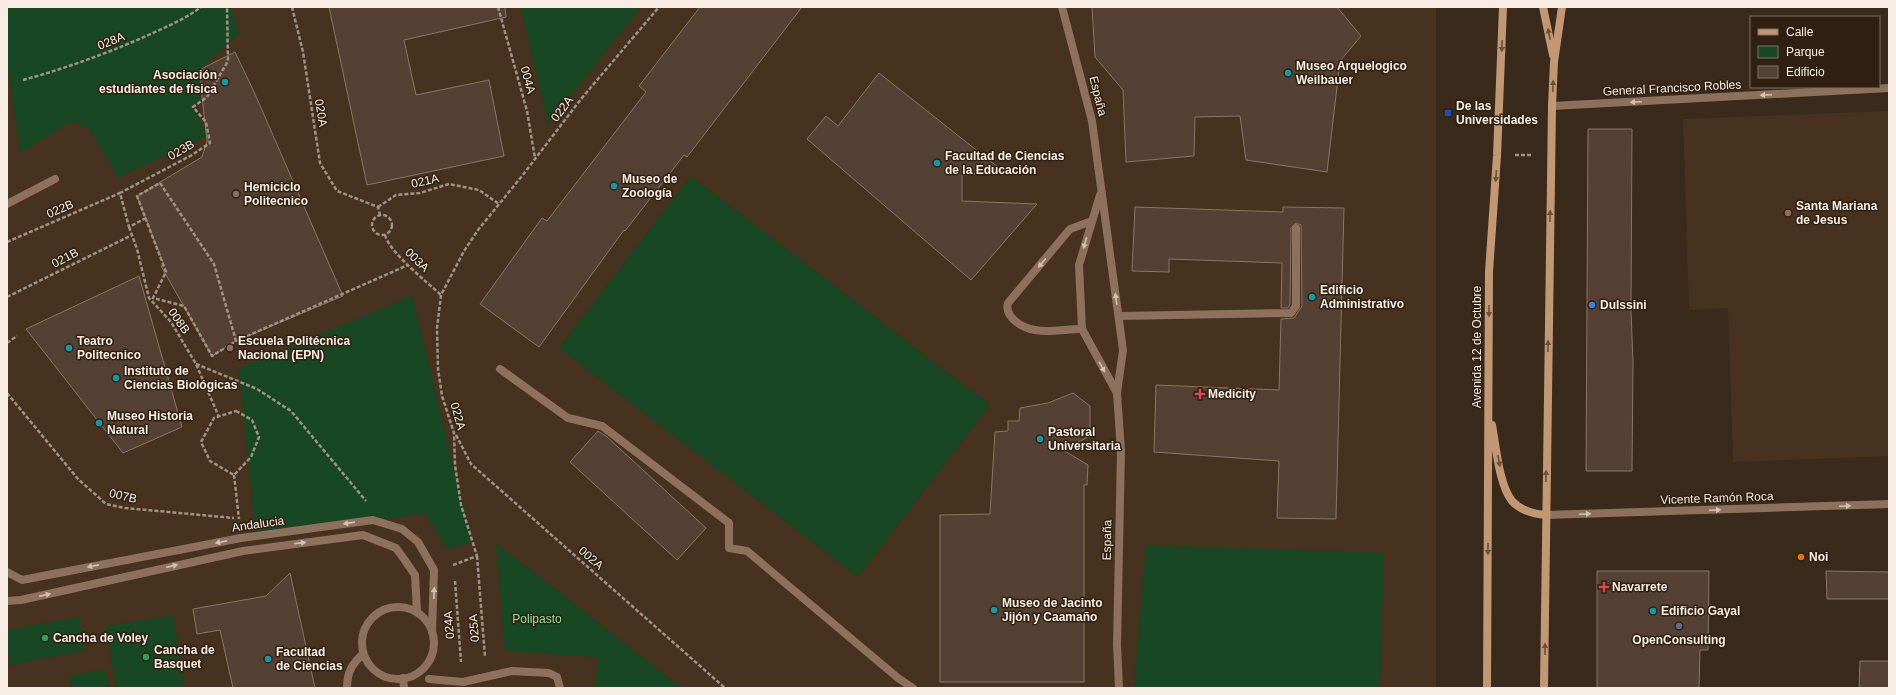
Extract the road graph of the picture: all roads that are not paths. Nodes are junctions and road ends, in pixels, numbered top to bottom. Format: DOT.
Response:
graph roads {
  1 [pos="1062,7"];
  2 [pos="1503,7"];
  3 [pos="1543,7"];
  4 [pos="1562,7"];
  5 [pos="1554,62"];
  6 [pos="1889,88"];
  7 [pos="1552,106"];
  8 [pos="56,179"];
  9 [pos="1101,192"];
  10 [pos="7,204"];
  11 [pos="1092,222"];
  12 [pos="1296,228"];
  13 [pos="1119,316"];
  14 [pos="1082,329"];
  15 [pos="500,369"];
  16 [pos="1117,393"];
  17 [pos="1489,409"];
  18 [pos="1889,504"];
  19 [pos="1546,515"];
  20 [pos="7,572"];
  21 [pos="7,601"];
  22 [pos="417,612"];
  23 [pos="432,632"];
  24 [pos="363,654"];
  25 [pos="424,667"];
  26 [pos="403,678"];
  27 [pos="429,679"];
  28 [pos="347,688"];
  29 [pos="404,688"];
  30 [pos="430,688"];
  31 [pos="560,688"];
  32 [pos="913,688"];
  33 [pos="1119,688"];
  34 [pos="1487,688"];
  35 [pos="1544,688"];
  1 -- 9 [label="street, España"];
  2 -- 17 [label="main road, Avenida 12 de Octubre, one-way"];
  5 -- 3 [label="main road, one-way"];
  4 -- 5 [label="main road"];
  7 -- 5 [label="main road, one-way"];
  6 -- 7 [label="street, General Francisco Robles, one-way"];
  19 -- 7 [label="main road, one-way"];
  8 -- 10 [label="street"];
  9 -- 11 [label="street, España"];
  13 -- 9 [label="street, España, one-way"];
  11 -- 14 [label="street, España, one-way"];
  11 -- 14 [label="street, one-way"];
  12 -- 13 [label="street"];
  13 -- 16 [label="street, España"];
  14 -- 16 [label="street, España, one-way"];
  15 -- 32 [label="street"];
  16 -- 33 [label="street, España"];
  17 -- 19 [label="main road, one-way"];
  17 -- 34 [label="main road, Avenida 12 de Octubre, one-way"];
  19 -- 18 [label="street, Vicente Ramón Roca, one-way"];
  35 -- 19 [label="main road, one-way"];
  23 -- 20 [label="street, Andalucia, one-way"];
  21 -- 22 [label="street, Andalucia, one-way"];
  22 -- 23 [label="street"];
  22 -- 24 [label="street"];
  23 -- 25 [label="street"];
  24 -- 26 [label="street"];
  24 -- 28 [label="street"];
  25 -- 26 [label="street"];
  25 -- 27 [label="street"];
  26 -- 29 [label="street"];
  27 -- 30 [label="street"];
  27 -- 31 [label="street"];
}
